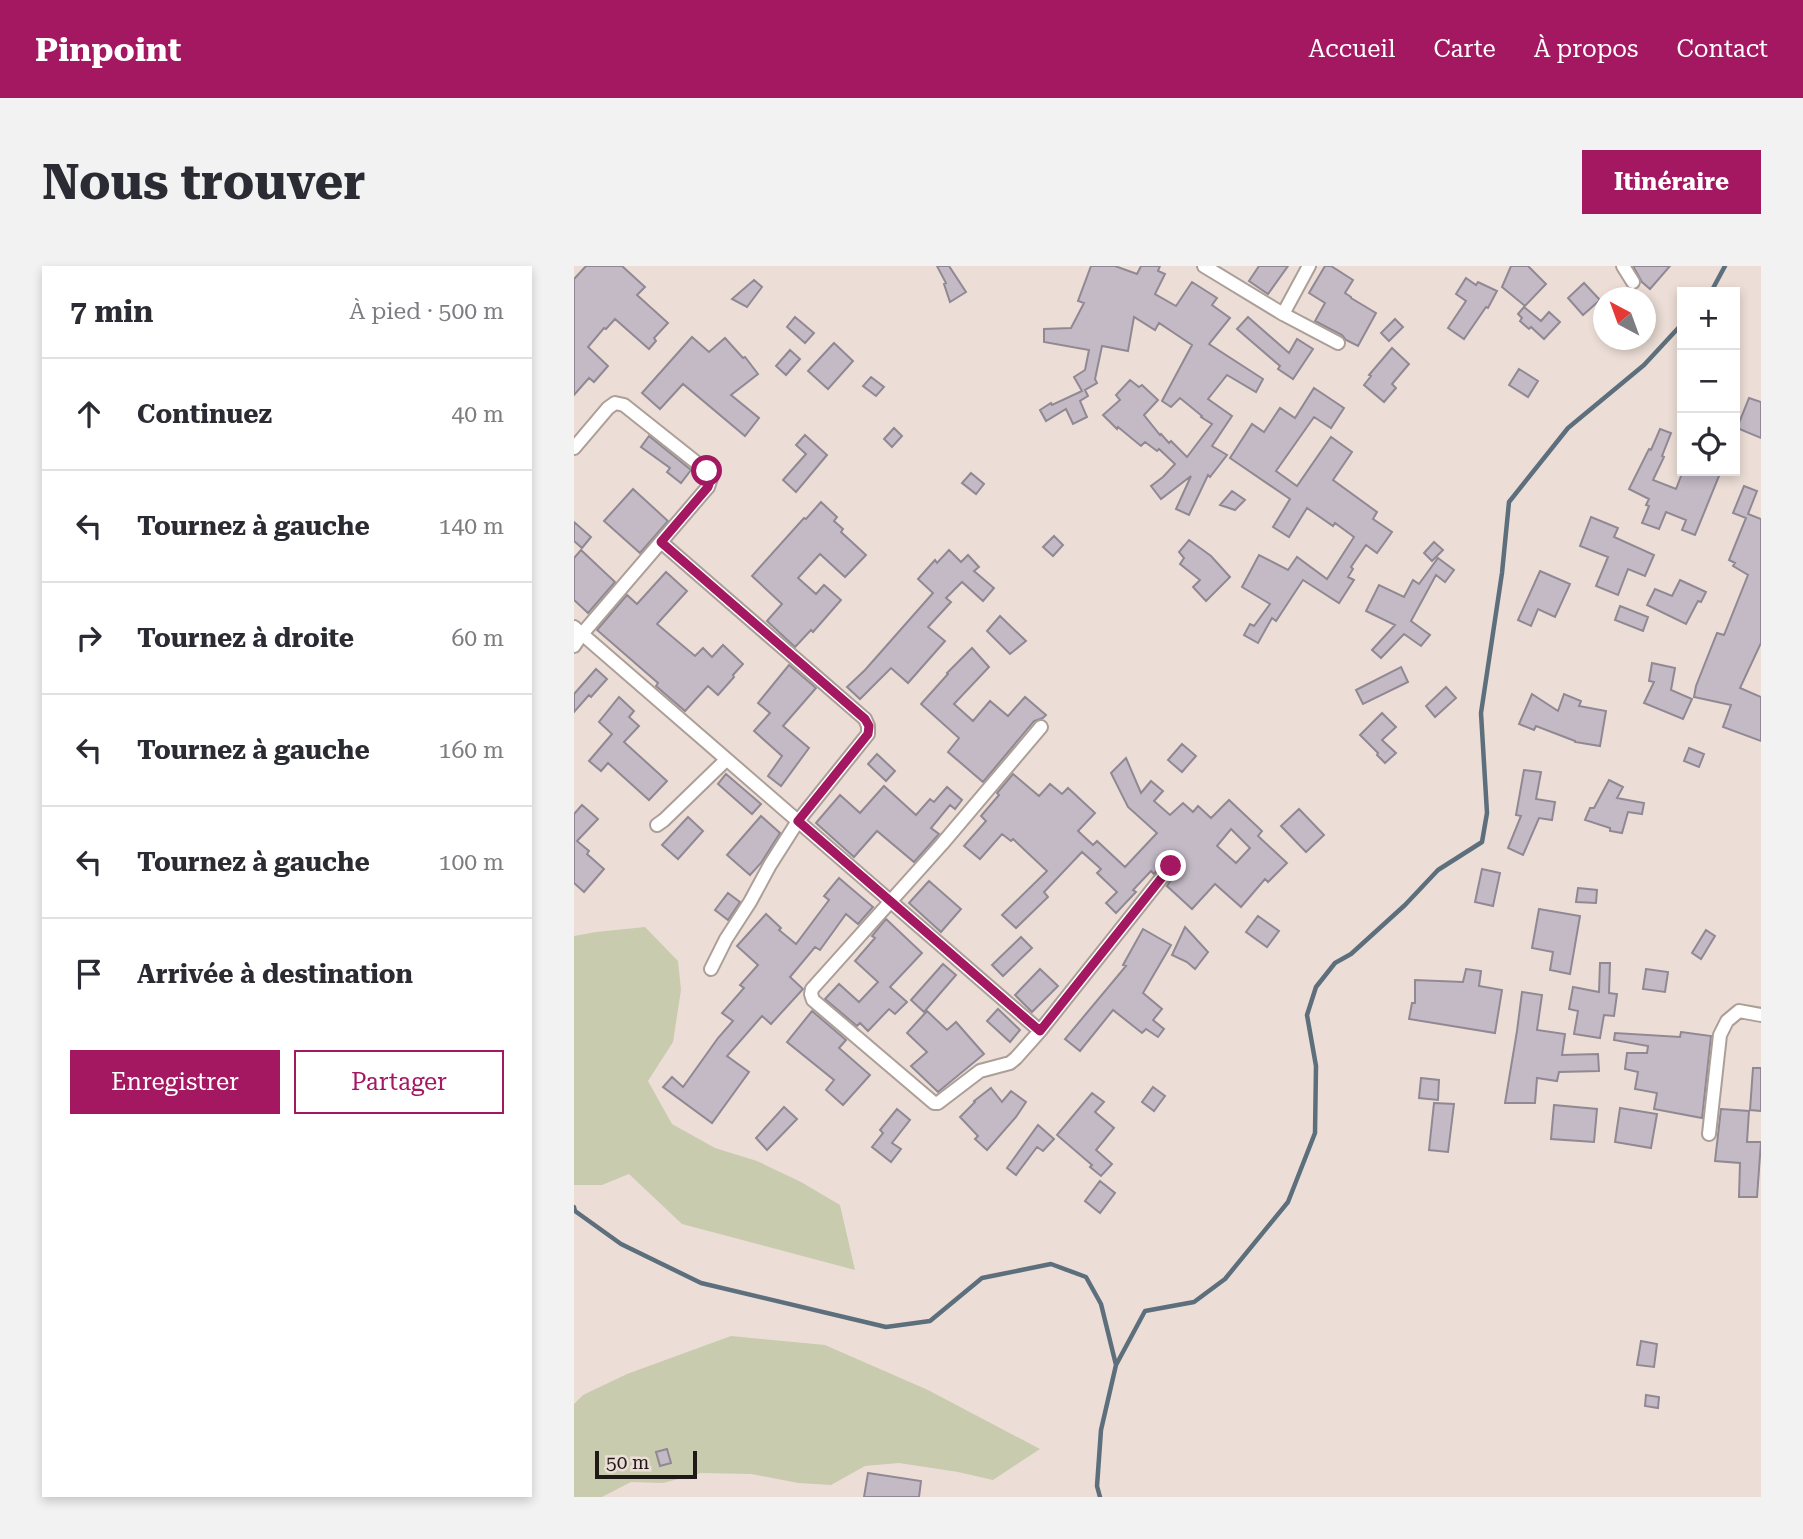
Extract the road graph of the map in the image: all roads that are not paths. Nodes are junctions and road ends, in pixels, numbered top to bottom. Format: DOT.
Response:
graph roads {
  1 [pos="1204,266"];
  2 [pos="1308,266"];
  3 [pos="1623,266"];
  4 [pos="1633,282"];
  5 [pos="1283,314"];
  6 [pos="1338,344"];
  7 [pos="574,448"];
  8 [pos="661,542"];
  9 [pos="578,631"];
  10 [pos="574,646"];
  11 [pos="1041,727"];
  12 [pos="726,760"];
  13 [pos="798,821"];
  14 [pos="657,825"];
  15 [pos="1171,866"];
  16 [pos="891,900"];
  17 [pos="711,969"];
  18 [pos="1761,1015"];
  19 [pos="1040,1031"];
  20 [pos="1709,1134"];
  1 -- 5 [label="street"];
  2 -- 5 [label="street"];
  3 -- 4 [label="street"];
  5 -- 6 [label="street"];
  7 -- 8 [label="street"];
  8 -- 9 [label="street"];
  8 -- 13 [label="street"];
  9 -- 10 [label="street"];
  9 -- 12 [label="street"];
  11 -- 16 [label="street"];
  12 -- 13 [label="street"];
  12 -- 14 [label="street"];
  13 -- 16 [label="street"];
  13 -- 17 [label="street"];
  15 -- 19 [label="street"];
  16 -- 19 [label="street"];
  16 -- 19 [label="street"];
  18 -- 20 [label="street"];
}
